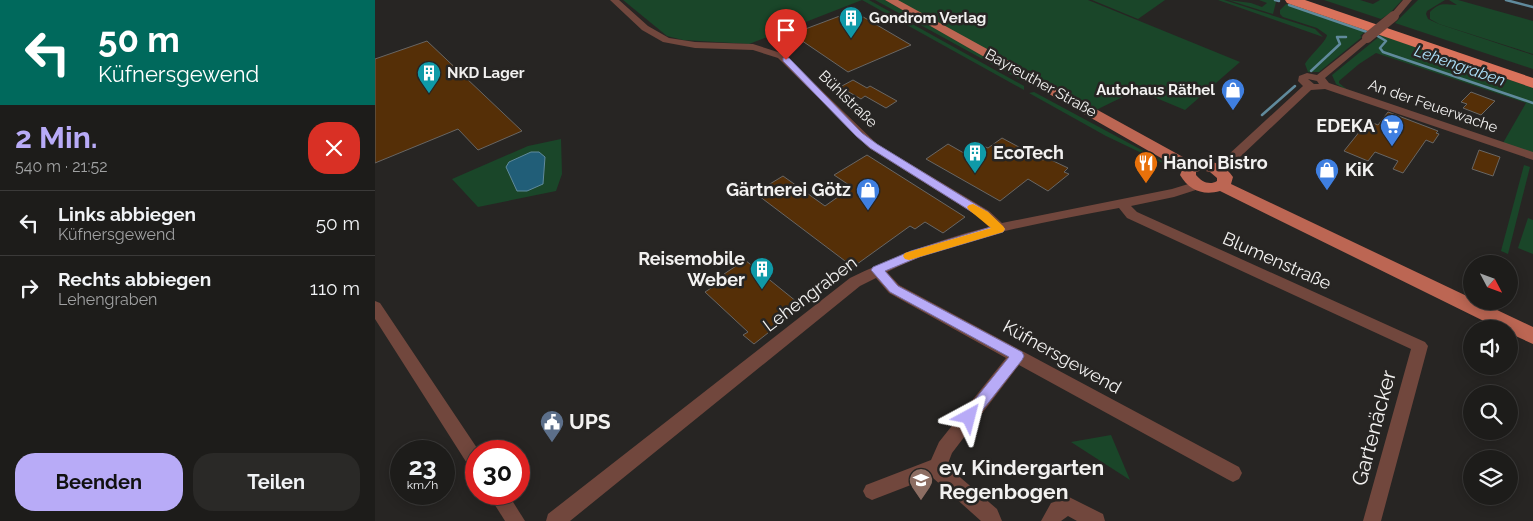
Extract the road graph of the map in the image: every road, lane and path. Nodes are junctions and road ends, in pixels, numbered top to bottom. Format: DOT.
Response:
graph roads {
  1 [pos="613,0"];
  2 [pos="889,0"];
  3 [pos="1292,0"];
  4 [pos="1313,0"];
  5 [pos="1408,0"];
  6 [pos="1533,74"];
  7 [pos="1322,82"];
  8 [pos="1533,83"];
  9 [pos="1309,86"];
  10 [pos="1533,156"];
  11 [pos="1191,168"];
  12 [pos="1221,178"];
  13 [pos="1198,185"];
  14 [pos="1122,204"];
  15 [pos="1000,229"];
  16 [pos="877,270"];
  17 [pos="375,307"];
  18 [pos="1533,336"];
  19 [pos="1421,346"];
  20 [pos="1017,356"];
  21 [pos="465,445"];
  22 [pos="937,468"];
  23 [pos="1233,473"];
  24 [pos="872,491"];
  25 [pos="505,505"];
  26 [pos="516,521"];
  27 [pos="555,521"];
  28 [pos="993,521"];
  29 [pos="1050,521"];
  30 [pos="1096,521"];
  31 [pos="1372,521"];
  1 -- 15 [label="street, Bühlstraße"];
  2 -- 11 [label="main road, Bayreuther Straße"];
  3 -- 8 [label="highway"];
  4 -- 6 [label="highway"];
  5 -- 7 [label="street, bridge"];
  7 -- 9 [label="street"];
  7 -- 10 [label="street, An der Feuerwache"];
  9 -- 12 [label="street"];
  11 -- 12 [label="main road"];
  11 -- 13 [label="main road"];
  12 -- 13 [label="main road"];
  12 -- 18 [label="main road"];
  13 -- 14 [label="street, Lehengraben"];
  14 -- 15 [label="street, Lehengraben"];
  14 -- 19 [label="street, Blumenstraße"];
  15 -- 16 [label="street, Lehengraben"];
  16 -- 20 [label="street, Küfnersgewend"];
  16 -- 27 [label="street, Lehengraben"];
  17 -- 21 [label="street"];
  19 -- 31 [label="street, Gartenäcker"];
  20 -- 22 [label="street"];
  20 -- 23 [label="street, Küfnersgewend"];
  22 -- 24 [label="street"];
  22 -- 28 [label="street"];
  25 -- 26 [label="street"];
  29 -- 30 [label="street"];
}
